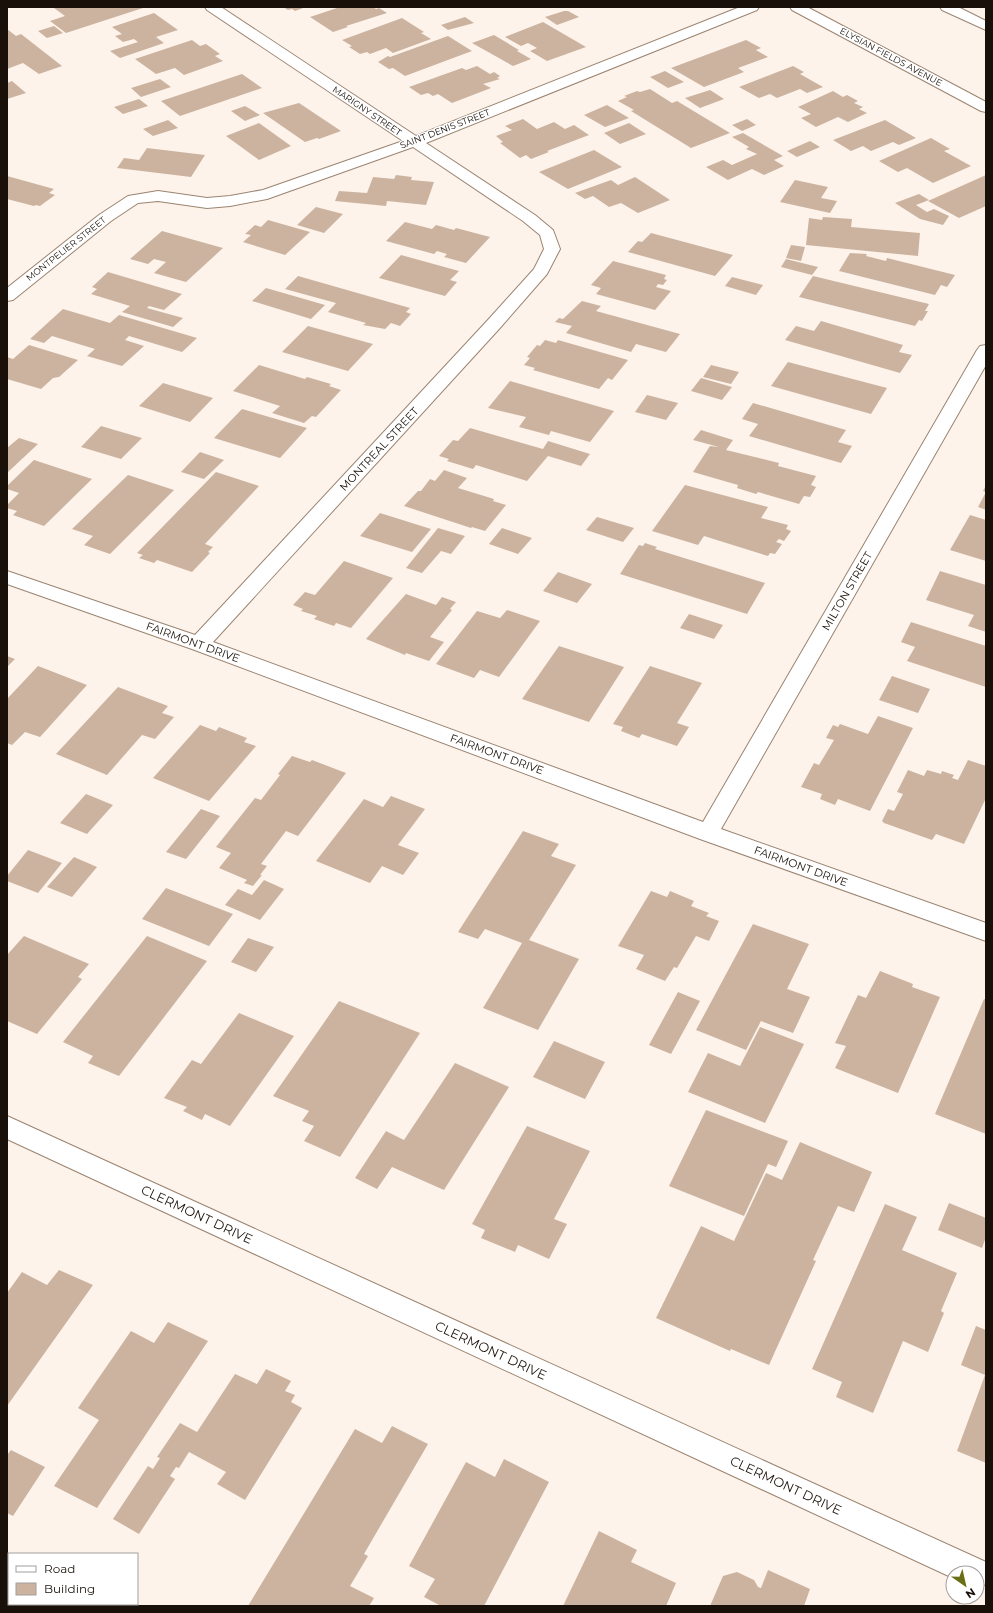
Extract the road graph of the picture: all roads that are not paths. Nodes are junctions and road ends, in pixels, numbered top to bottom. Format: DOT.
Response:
graph roads {
  1 [pos="212,7"];
  2 [pos="752,7"];
  3 [pos="797,7"];
  4 [pos="951,7"];
  5 [pos="986,26"];
  6 [pos="986,108"];
  7 [pos="414,142"];
  8 [pos="127,203"];
  9 [pos="552,249"];
  10 [pos="7,296"];
  11 [pos="986,350"];
  12 [pos="7,577"];
  13 [pos="199,644"];
  14 [pos="708,832"];
  15 [pos="986,932"];
  16 [pos="7,1127"];
  17 [pos="959,1565"];
  1 -- 7 [label="street, MARIGNY STREET"];
  2 -- 7 [label="street, SAINT DENIS STREET"];
  3 -- 6 [label="street, ELYSIAN FIELDS AVENUE"];
  4 -- 5 [label="street"];
  7 -- 8 [label="street, SAINT DENIS STREET"];
  7 -- 9 [label="street, MARIGNY STREET"];
  8 -- 10 [label="street, MONTPELIER STREET"];
  9 -- 13 [label="street, MONTREAL STREET"];
  11 -- 14 [label="street, MILTON STREET"];
  12 -- 13 [label="street, FAIRMONT DRIVE"];
  13 -- 14 [label="street, FAIRMONT DRIVE"];
  14 -- 15 [label="street, FAIRMONT DRIVE"];
  16 -- 17 [label="street, CLERMONT DRIVE"];
}
